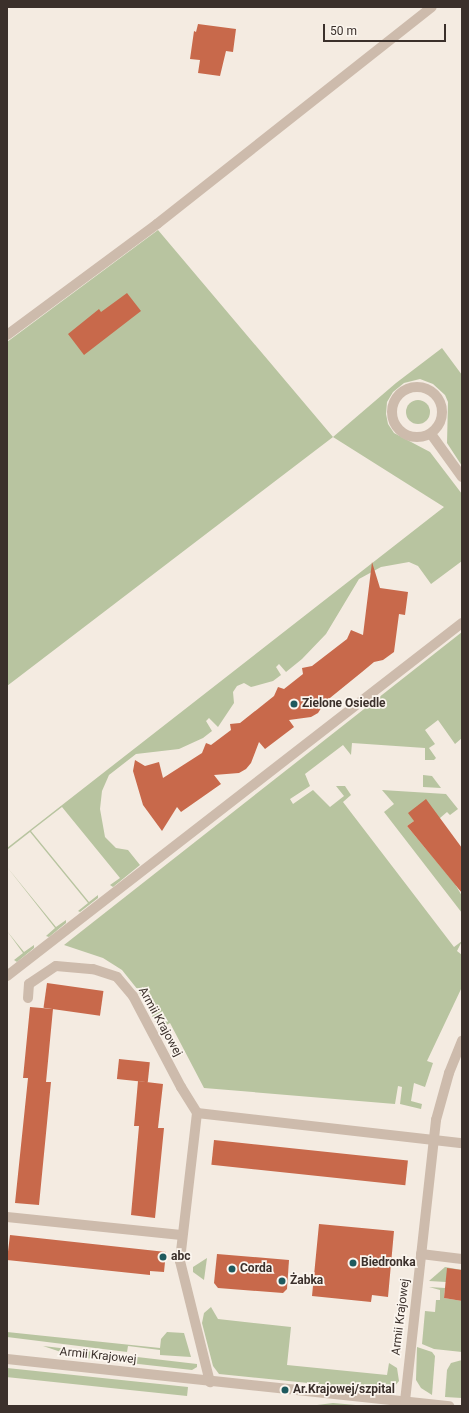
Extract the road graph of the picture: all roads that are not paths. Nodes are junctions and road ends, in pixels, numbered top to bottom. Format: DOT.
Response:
graph roads {
  1 [pos="432,7"];
  2 [pos="7,335"];
  3 [pos="431,434"];
  4 [pos="462,477"];
  5 [pos="462,623"];
  6 [pos="7,976"];
  7 [pos="28,998"];
  8 [pos="462,1041"];
  9 [pos="197,1113"];
  10 [pos="433,1140"];
  11 [pos="462,1143"];
  12 [pos="7,1217"];
  13 [pos="181,1235"];
  14 [pos="421,1254"];
  15 [pos="462,1259"];
  16 [pos="7,1359"];
  17 [pos="210,1382"];
  18 [pos="405,1401"];
  19 [pos="450,1406"];
  1 -- 2 [label="street"];
  3 -- 3 [label="street"];
  3 -- 4 [label="street"];
  5 -- 6 [label="street"];
  7 -- 9 [label="street, Armii Krajowej"];
  8 -- 10 [label="street, Armii Krajowej"];
  9 -- 10 [label="street"];
  9 -- 13 [label="street"];
  10 -- 11 [label="street"];
  10 -- 14 [label="street, Armii Krajowej"];
  12 -- 13 [label="street"];
  13 -- 17 [label="street"];
  14 -- 15 [label="street"];
  14 -- 18 [label="street, Armii Krajowej"];
  16 -- 17 [label="street, Armii Krajowej"];
  17 -- 18 [label="street, Armii Krajowej"];
  18 -- 19 [label="street, Armii Krajowej"];
}
